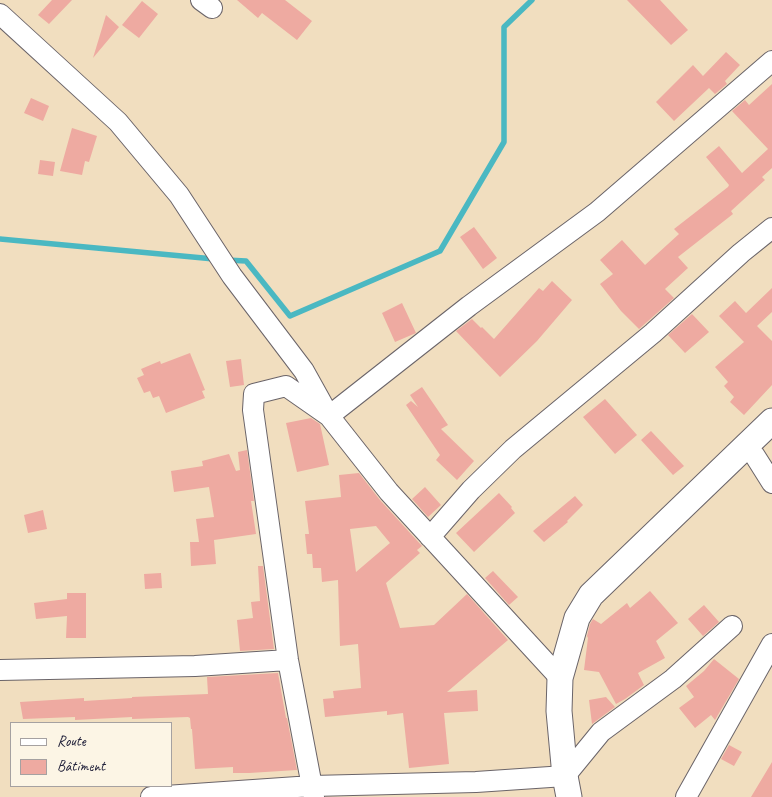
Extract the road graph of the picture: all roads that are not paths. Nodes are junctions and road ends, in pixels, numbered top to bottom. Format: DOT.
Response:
graph roads {
  1 [pos="0,14"];
  2 [pos="772,61"];
  3 [pos="772,228"];
  4 [pos="329,416"];
  5 [pos="772,421"];
  6 [pos="744,446"];
  7 [pos="772,483"];
  8 [pos="430,537"];
  9 [pos="732,626"];
  10 [pos="772,644"];
  11 [pos="288,660"];
  12 [pos="0,670"];
  13 [pos="560,678"];
  14 [pos="567,786"];
  15 [pos="313,792"];
  16 [pos="151,797"];
  17 [pos="686,797"];
  1 -- 4 [label="street"];
  2 -- 4 [label="street"];
  3 -- 8 [label="street"];
  4 -- 8 [label="street"];
  4 -- 11 [label="street"];
  5 -- 6 [label="street"];
  6 -- 7 [label="street"];
  6 -- 13 [label="street"];
  8 -- 13 [label="street"];
  9 -- 14 [label="street"];
  10 -- 17 [label="street"];
  11 -- 12 [label="street"];
  11 -- 15 [label="street"];
  13 -- 14 [label="street"];
  14 -- 15 [label="street"];
  15 -- 16 [label="street"];
}
